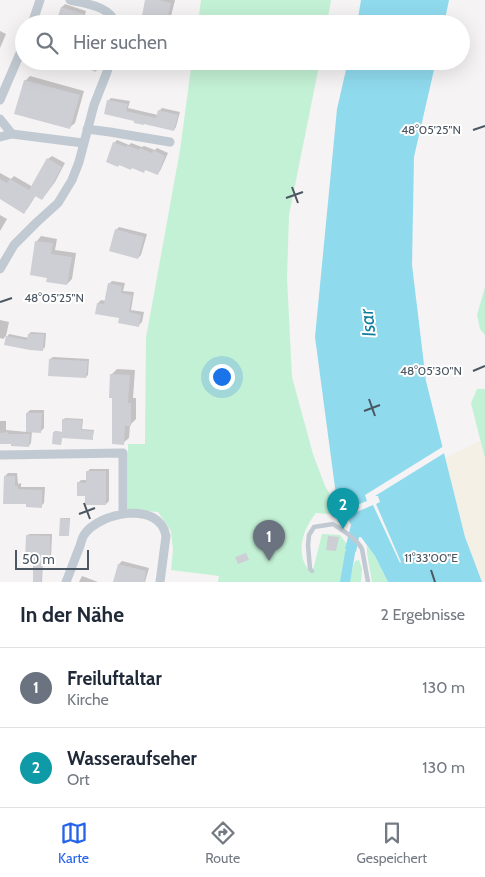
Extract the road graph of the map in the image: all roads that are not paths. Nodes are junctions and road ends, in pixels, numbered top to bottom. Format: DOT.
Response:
graph roads {
  1 [pos="40,0"];
  2 [pos="70,0"];
  3 [pos="35,15"];
  4 [pos="111,15"];
  5 [pos="15,65"];
  6 [pos="107,70"];
  7 [pos="0,100"];
  8 [pos="0,119"];
  9 [pos="87,129"];
  10 [pos="12,134"];
  11 [pos="0,137"];
  12 [pos="170,142"];
  13 [pos="84,143"];
  14 [pos="0,269"];
  15 [pos="0,455"];
  16 [pos="123,513"];
  17 [pos="312,571"];
  18 [pos="66,582"];
  19 [pos="160,582"];
  20 [pos="368,582"];
  1 -- 3 [label="street"];
  2 -- 4 [label="street"];
  5 -- 7 [label="street"];
  6 -- 9 [label="street"];
  8 -- 10 [label="street"];
  9 -- 12 [label="street"];
  9 -- 13 [label="street"];
  10 -- 11 [label="street"];
  10 -- 13 [label="street"];
  13 -- 14 [label="street"];
  15 -- 16 [label="street"];
  16 -- 18 [label="street"];
  16 -- 19 [label="street"];
  17 -- 20 [label="lane"];
}
